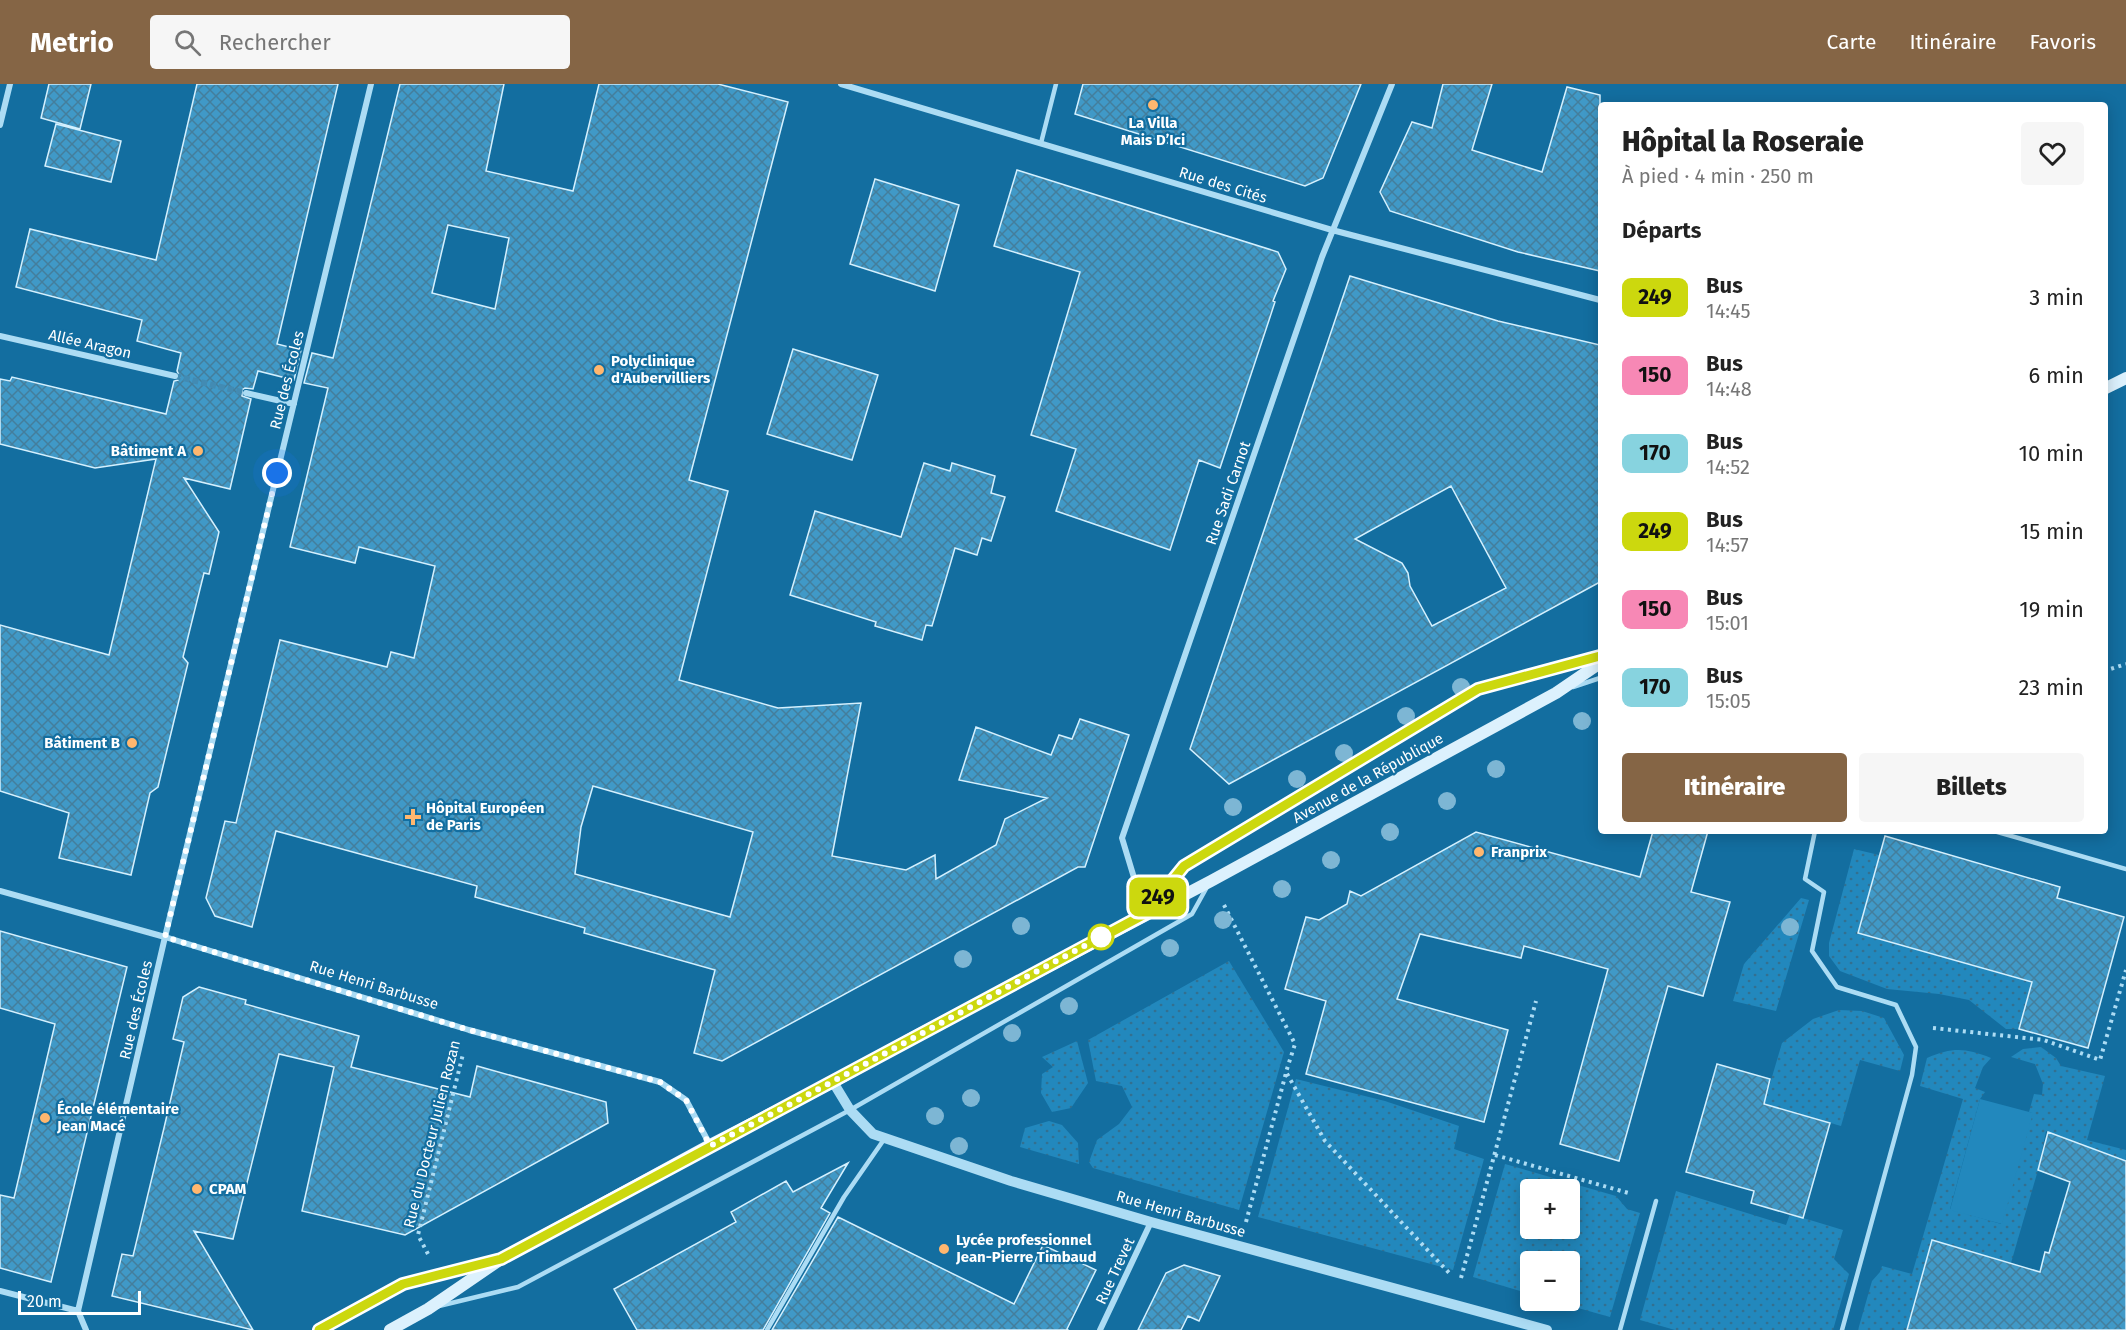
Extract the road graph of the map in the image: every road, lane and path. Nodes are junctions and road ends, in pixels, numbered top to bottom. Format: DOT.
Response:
graph roads {
  1 [pos="10,84"];
  2 [pos="371,84"];
  3 [pos="841,84"];
  4 [pos="1056,84"];
  5 [pos="1392,84"];
  6 [pos="0,125"];
  7 [pos="1041,143"];
  8 [pos="1332,230"];
  9 [pos="1598,299"];
  10 [pos="0,336"];
  11 [pos="175,376"];
  12 [pos="2126,378"];
  13 [pos="2108,387"];
  14 [pos="246,393"];
  15 [pos="294,404"];
  16 [pos="1598,657"];
  17 [pos="2126,663"];
  18 [pos="1598,664"];
  19 [pos="2108,670"];
  20 [pos="1598,679"];
  21 [pos="1556,693"];
  22 [pos="1814,834"];
  23 [pos="2004,834"];
  24 [pos="2126,869"];
  25 [pos="1211,881"];
  26 [pos="0,891"];
  27 [pos="1145,914"];
  28 [pos="165,937"];
  29 [pos="2126,970"];
  30 [pos="1536,1001"];
  31 [pos="1906,1025"];
  32 [pos="469,1030"];
  33 [pos="1286,1072"];
  34 [pos="833,1082"];
  35 [pos="850,1110"];
  36 [pos="885,1137"];
  37 [pos="710,1146"];
  38 [pos="1495,1155"];
  39 [pos="1656,1201"];
  40 [pos="1151,1222"];
  41 [pos="1239,1246"];
  42 [pos="501,1259"];
  43 [pos="439,1275"];
  44 [pos="0,1291"];
  45 [pos="428,1309"];
  46 [pos="78,1311"];
  47 [pos="86,1330"];
  48 [pos="319,1330"];
  49 [pos="390,1330"];
  50 [pos="767,1330"];
  51 [pos="1100,1330"];
  52 [pos="1547,1330"];
  53 [pos="1620,1330"];
  54 [pos="1842,1330"];
  1 -- 6 [label="street"];
  2 -- 15 [label="street, Rue des Écoles"];
  3 -- 7 [label="street, Rue des Cités"];
  4 -- 7 [label="lane"];
  5 -- 8 [label="street, Rue Sadi Carnot"];
  7 -- 8 [label="street, Rue des Cités"];
  8 -- 9 [label="street, Rue des Cités"];
  8 -- 27 [label="street, Rue Sadi Carnot"];
  10 -- 11 [label="street, Allée Aragon"];
  12 -- 13 [label="main road"];
  14 -- 15 [label="street"];
  15 -- 28 [label="street, Rue des Écoles"];
  16 -- 27 [label="lane"];
  17 -- 19 [label="path"];
  18 -- 21 [label="main road, Avenue de la République"];
  20 -- 21 [label="lane"];
  21 -- 25 [label="main road, Avenue de la République"];
  22 -- 31 [label="lane"];
  23 -- 24 [label="lane"];
  25 -- 27 [label="main road, Avenue de la République"];
  25 -- 33 [label="path"];
  25 -- 35 [label="lane"];
  26 -- 28 [label="street, Rue Henri Barbusse"];
  27 -- 34 [label="main road, Avenue de la République"];
  28 -- 32 [label="street, Rue Henri Barbusse"];
  28 -- 46 [label="street, Rue des Écoles"];
  29 -- 31 [label="path"];
  30 -- 38 [label="path"];
  31 -- 54 [label="lane"];
  32 -- 37 [label="street, Rue Henri Barbusse"];
  32 -- 43 [label="path, Rue du Docteur Julien Rozan"];
  33 -- 38 [label="path"];
  33 -- 41 [label="path"];
  34 -- 35 [label="street, Rue Henri Barbusse"];
  34 -- 37 [label="main road, Avenue de la République"];
  35 -- 36 [label="street, Rue Henri Barbusse"];
  35 -- 45 [label="lane"];
  36 -- 40 [label="street, Rue Henri Barbusse"];
  36 -- 50 [label="lane"];
  37 -- 42 [label="main road, Avenue de la République"];
  38 -- 39 [label="path"];
  39 -- 53 [label="lane"];
  40 -- 41 [label="street, Rue Henri Barbusse"];
  40 -- 51 [label="street, Rue Trevet"];
  41 -- 52 [label="street, Rue Henri Barbusse"];
  42 -- 43 [label="lane"];
  42 -- 45 [label="main road, Avenue de la République"];
  43 -- 48 [label="lane"];
  44 -- 46 [label="street"];
  45 -- 49 [label="main road, Avenue de la République"];
  46 -- 47 [label="street"];
}
